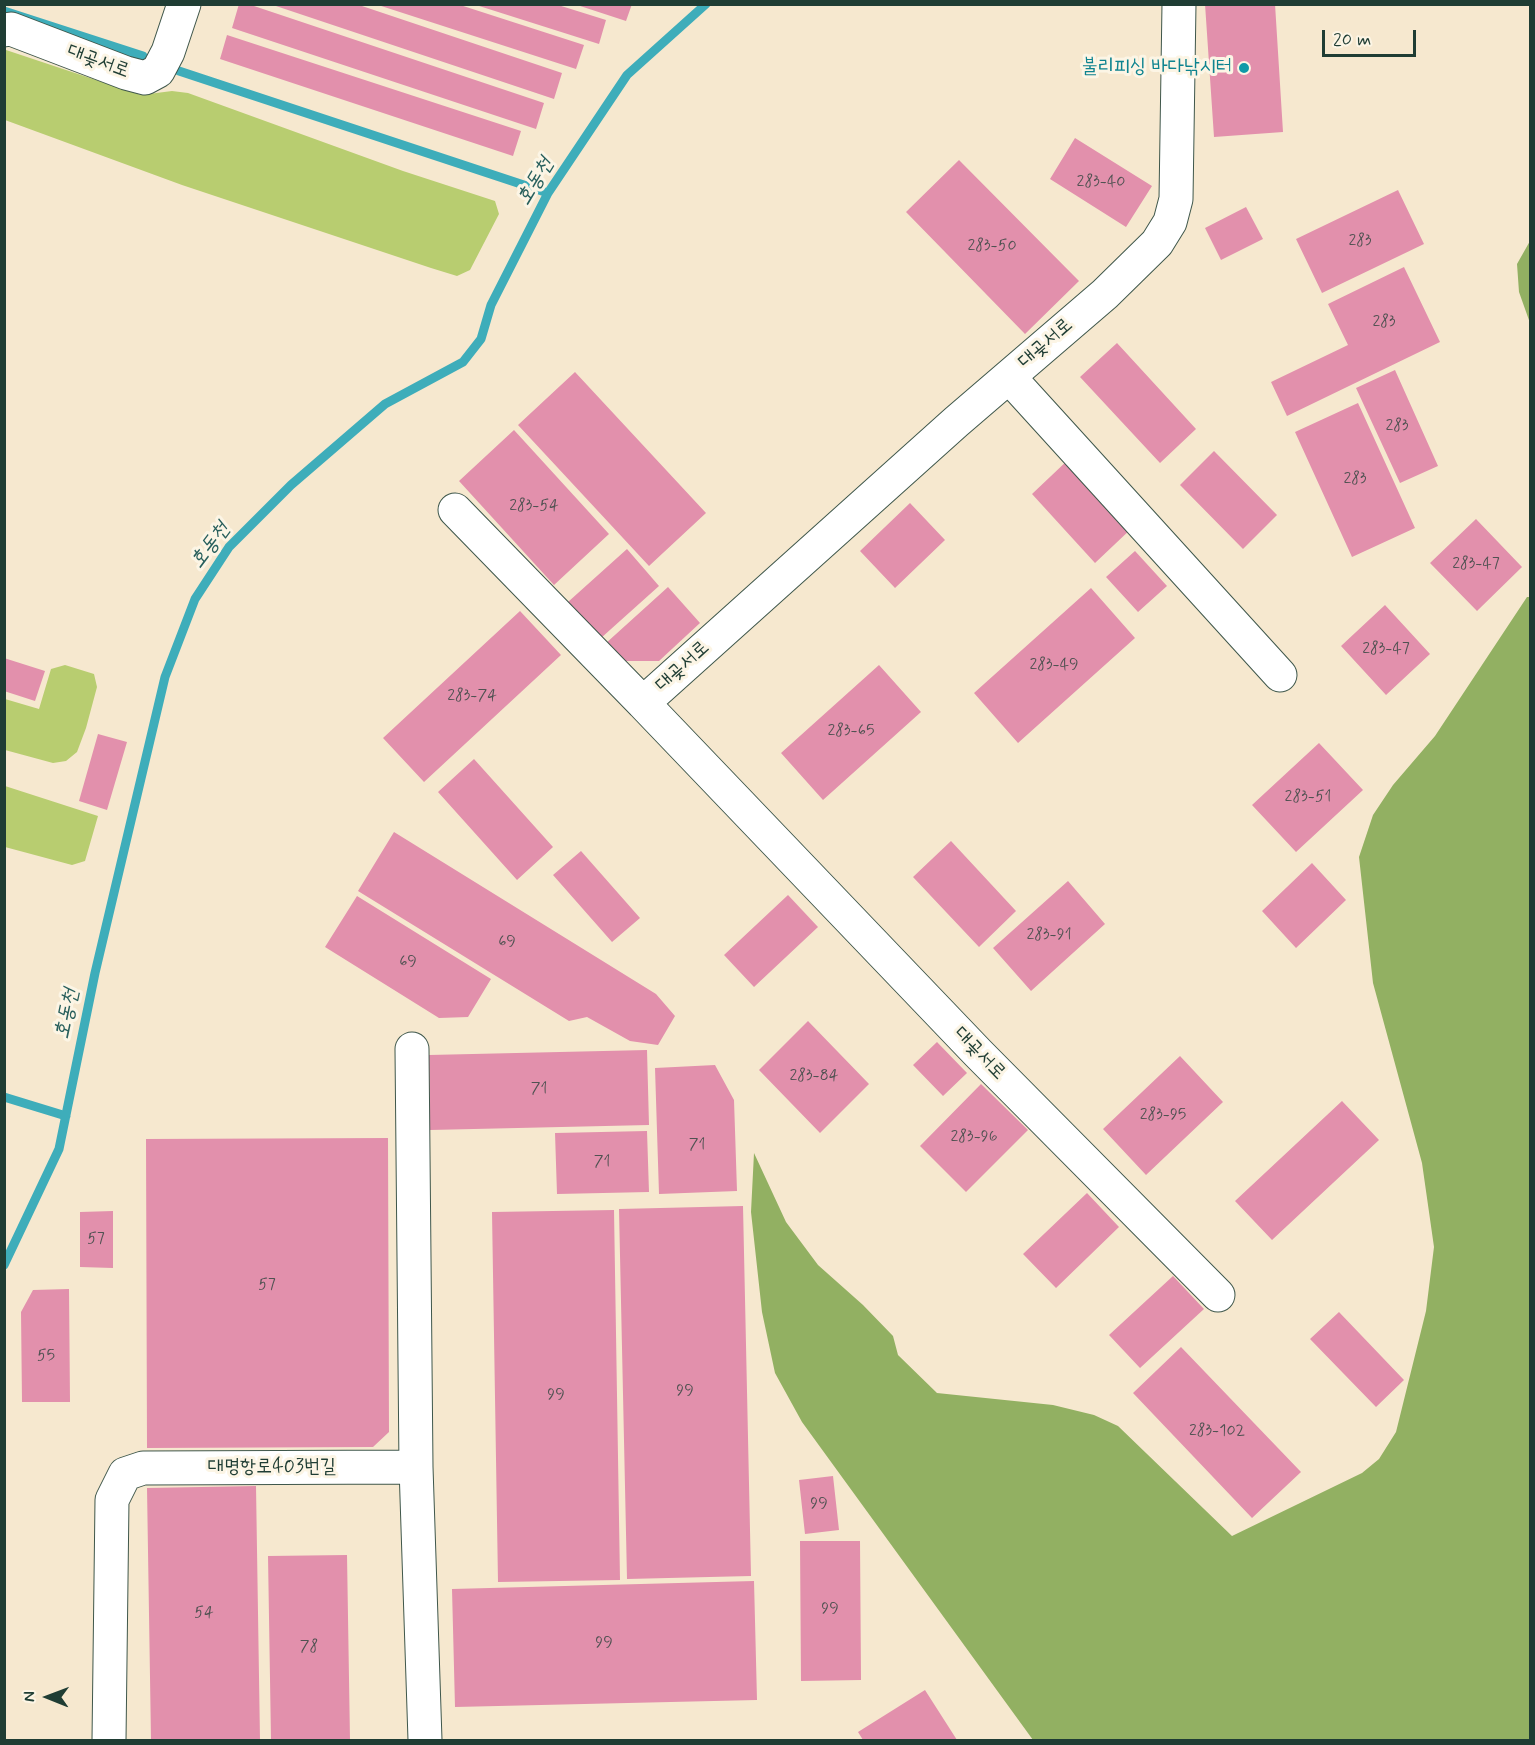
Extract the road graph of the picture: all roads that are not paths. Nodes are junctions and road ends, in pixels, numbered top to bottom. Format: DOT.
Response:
graph roads {
  1 [pos="183,4"];
  2 [pos="1179,4"];
  3 [pos="4,30"];
  4 [pos="1009,377"];
  5 [pos="454,510"];
  6 [pos="1280,675"];
  7 [pos="643,703"];
  8 [pos="412,1049"];
  9 [pos="1218,1295"];
  10 [pos="416,1467"];
  11 [pos="109,1740"];
  12 [pos="424,1740"];
  1 -- 3 [label="street, 대곶서로"];
  2 -- 4 [label="street, 대곶서로"];
  4 -- 6 [label="street"];
  4 -- 7 [label="street, 대곶서로"];
  5 -- 7 [label="street"];
  7 -- 9 [label="street, 대곶서로"];
  8 -- 10 [label="street"];
  10 -- 11 [label="street, 대명항로403번길"];
  10 -- 12 [label="street"];
}
